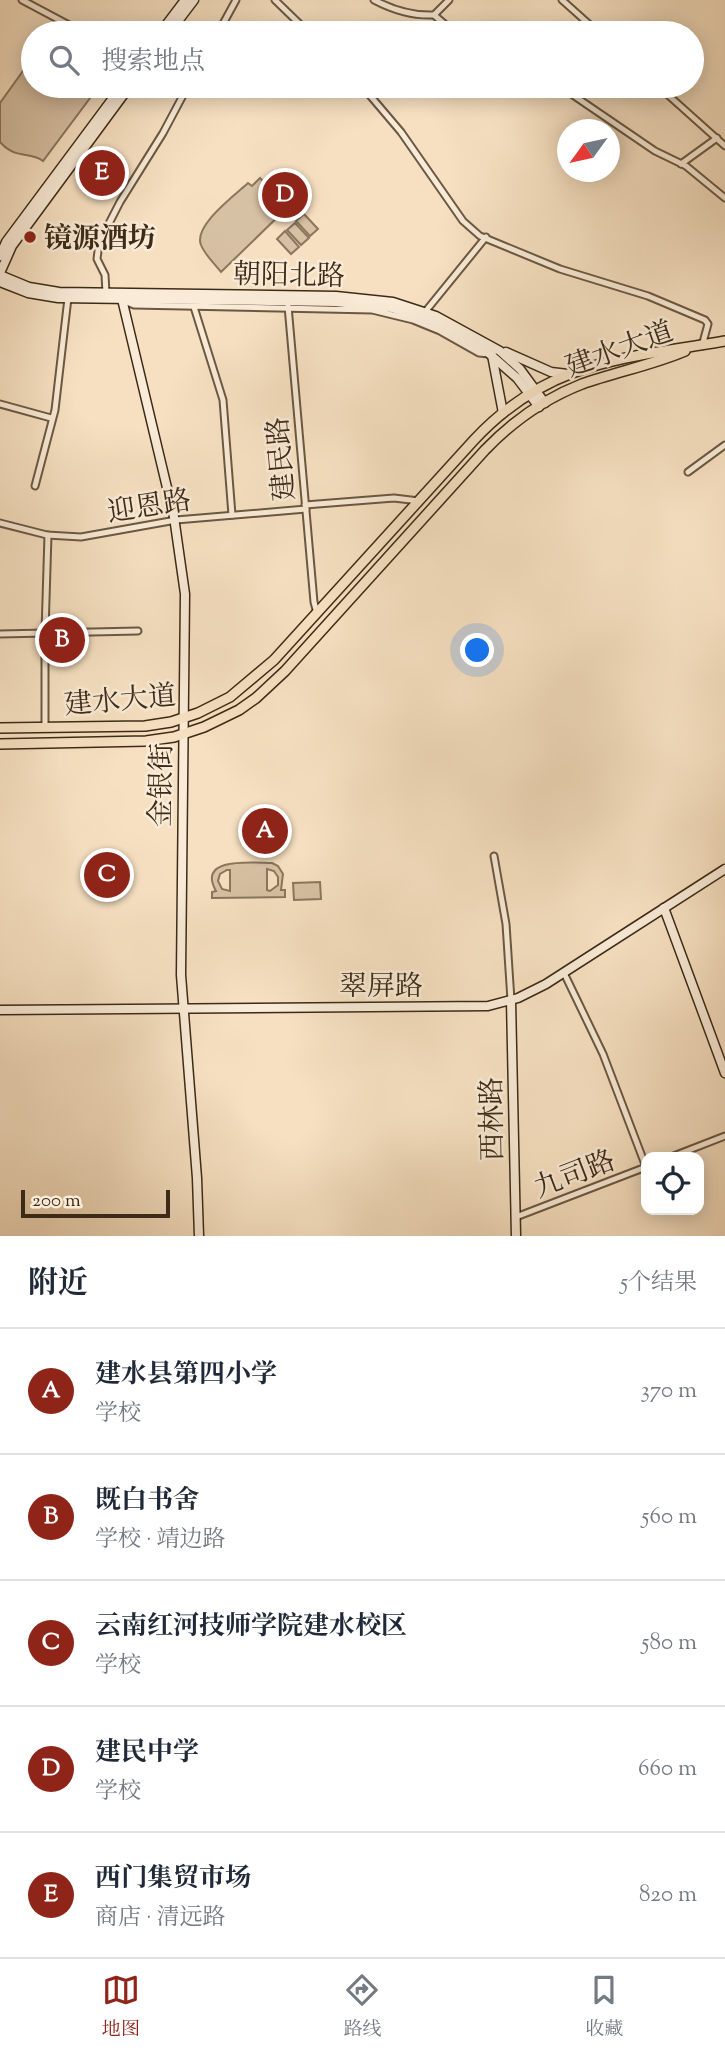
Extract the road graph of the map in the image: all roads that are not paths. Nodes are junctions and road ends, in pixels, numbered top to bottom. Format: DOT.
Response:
graph roads {
  1 [pos="22,0"];
  2 [pos="185,0"];
  3 [pos="194,0"];
  4 [pos="236,0"];
  5 [pos="275,0"];
  6 [pos="374,0"];
  7 [pos="449,0"];
  8 [pos="562,0"];
  9 [pos="434,15"];
  10 [pos="61,21"];
  11 [pos="169,21"];
  12 [pos="178,21"];
  13 [pos="225,21"];
  14 [pos="297,21"];
  15 [pos="441,21"];
  16 [pos="586,21"];
  17 [pos="113,98"];
  18 [pos="121,98"];
  19 [pos="182,98"];
  20 [pos="372,98"];
  21 [pos="577,98"];
  22 [pos="672,98"];
  23 [pos="717,138"];
  24 [pos="725,146"];
  25 [pos="76,159"];
  26 [pos="681,164"];
  27 [pos="91,169"];
  28 [pos="725,198"];
  29 [pos="485,237"];
  30 [pos="0,256"];
  31 [pos="0,274"];
  32 [pos="0,282"];
  33 [pos="106,293"];
  34 [pos="68,298"];
  35 [pos="122,299"];
  36 [pos="288,305"];
  37 [pos="194,307"];
  38 [pos="425,312"];
  39 [pos="725,341"];
  40 [pos="697,347"];
  41 [pos="496,353"];
  42 [pos="568,373"];
  43 [pos="533,393"];
  44 [pos="0,404"];
  45 [pos="542,405"];
  46 [pos="503,414"];
  47 [pos="51,418"];
  48 [pos="725,445"];
  49 [pos="688,472"];
  50 [pos="35,486"];
  51 [pos="419,501"];
  52 [pos="306,507"];
  53 [pos="232,515"];
  54 [pos="174,521"];
  55 [pos="0,523"];
  56 [pos="48,535"];
  57 [pos="317,613"];
  58 [pos="138,631"];
  59 [pos="45,632"];
  60 [pos="0,634"];
  61 [pos="183,718"];
  62 [pos="45,727"];
  63 [pos="0,728"];
  64 [pos="183,735"];
  65 [pos="0,744"];
  66 [pos="494,856"];
  67 [pos="725,870"];
  68 [pos="664,908"];
  69 [pos="564,972"];
  70 [pos="511,1000"];
  71 [pos="183,1008"];
  72 [pos="0,1010"];
  73 [pos="725,1073"];
  74 [pos="725,1136"];
  75 [pos="684,1152"];
  76 [pos="641,1154"];
  77 [pos="641,1169"];
  78 [pos="516,1217"];
  79 [pos="199,1236"];
  80 [pos="516,1236"];
  1 -- 10 [label="street"];
  2 -- 11 [label="street"];
  3 -- 12 [label="street"];
  4 -- 13 [label="street"];
  5 -- 14 [label="street"];
  6 -- 9 [label="street"];
  7 -- 9 [label="street"];
  8 -- 16 [label="street"];
  9 -- 15 [label="street"];
  17 -- 30 [label="street"];
  18 -- 25 [label="street"];
  19 -- 33 [label="street"];
  20 -- 29 [label="street"];
  21 -- 26 [label="street"];
  22 -- 23 [label="street"];
  23 -- 24 [label="street"];
  23 -- 26 [label="street"];
  25 -- 27 [label="street"];
  25 -- 31 [label="street"];
  26 -- 28 [label="street"];
  29 -- 38 [label="street"];
  29 -- 40 [label="street"];
  31 -- 33 [label="street, 朝阳北路"];
  32 -- 34 [label="street, 朝阳北路"];
  33 -- 38 [label="street, 朝阳北路"];
  34 -- 35 [label="street, 朝阳北路"];
  34 -- 47 [label="street"];
  35 -- 36 [label="street, 朝阳北路"];
  35 -- 37 [label="street"];
  35 -- 54 [label="street, 金银街"];
  36 -- 37 [label="street"];
  36 -- 41 [label="street, 朝阳北路"];
  36 -- 52 [label="street, 建民路"];
  37 -- 53 [label="street"];
  38 -- 41 [label="street, 朝阳北路"];
  39 -- 40 [label="main road"];
  40 -- 42 [label="main road, 建水大道"];
  40 -- 45 [label="main road, 建水大道"];
  41 -- 42 [label="street"];
  41 -- 43 [label="street, 朝阳北路"];
  41 -- 46 [label="street"];
  42 -- 43 [label="main road, 建水大道"];
  43 -- 45 [label="street, 朝阳北路"];
  43 -- 46 [label="main road, 建水大道"];
  44 -- 47 [label="street"];
  45 -- 64 [label="main road, 建水大道"];
  46 -- 51 [label="main road, 建水大道"];
  47 -- 50 [label="street"];
  48 -- 49 [label="street"];
  51 -- 52 [label="street, 迎恩路"];
  51 -- 57 [label="main road, 建水大道"];
  52 -- 53 [label="street, 迎恩路"];
  52 -- 57 [label="street, 建民路"];
  53 -- 54 [label="street, 迎恩路"];
  54 -- 56 [label="street, 迎恩路"];
  54 -- 61 [label="street, 金银街"];
  55 -- 56 [label="street, 迎恩路"];
  56 -- 59 [label="street"];
  57 -- 61 [label="main road, 建水大道"];
  58 -- 59 [label="street"];
  59 -- 60 [label="street"];
  59 -- 62 [label="street"];
  61 -- 62 [label="main road, 建水大道"];
  61 -- 64 [label="street, 金银街"];
  62 -- 63 [label="main road, 建水大道"];
  64 -- 65 [label="main road, 建水大道"];
  64 -- 71 [label="street, 金银街"];
  66 -- 70 [label="street"];
  67 -- 68 [label="street, 翠屏路"];
  68 -- 69 [label="street, 翠屏路"];
  68 -- 73 [label="street"];
  69 -- 70 [label="street, 翠屏路"];
  69 -- 76 [label="street"];
  70 -- 71 [label="street, 翠屏路"];
  70 -- 78 [label="street, 西林路"];
  71 -- 72 [label="street, 翠屏路"];
  71 -- 79 [label="street, 金银街"];
  74 -- 75 [label="street"];
  77 -- 78 [label="street, 九司路"];
  78 -- 80 [label="street, 西林路"];
}
